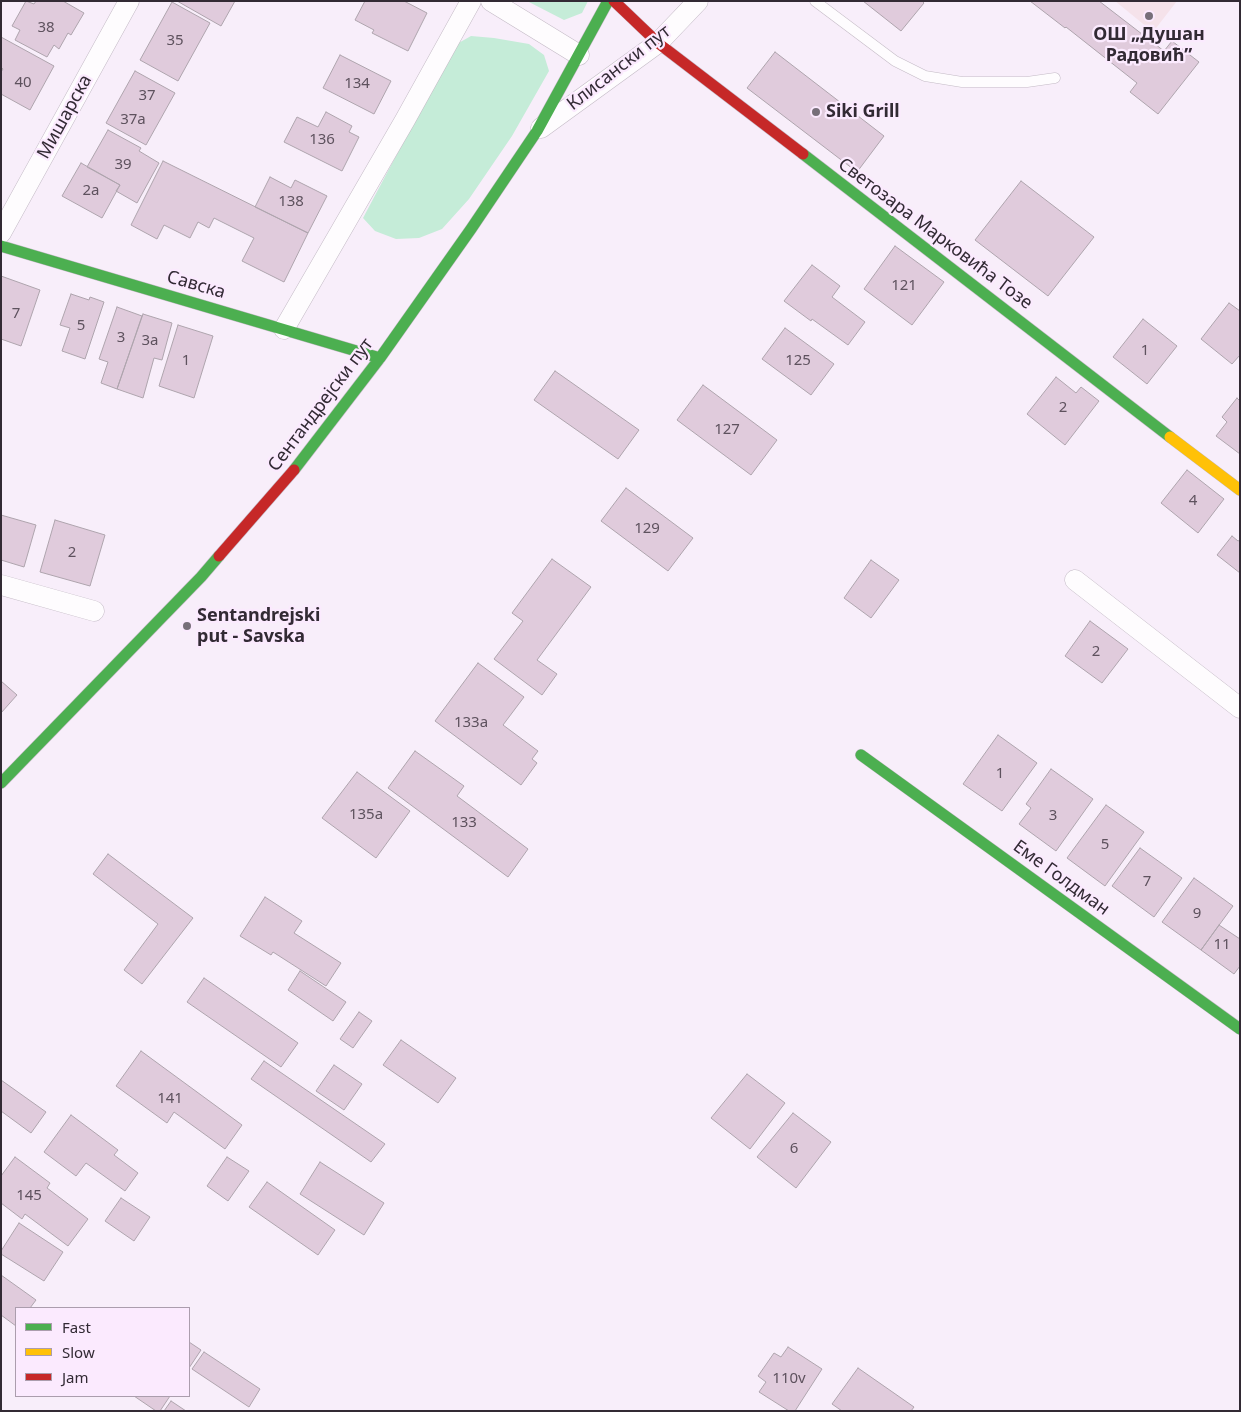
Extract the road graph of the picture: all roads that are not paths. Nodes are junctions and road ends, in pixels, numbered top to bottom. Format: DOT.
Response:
graph roads {
  1 [pos="129,1"];
  2 [pos="470,1"];
  3 [pos="491,1"];
  4 [pos="608,1"];
  5 [pos="614,1"];
  6 [pos="698,1"];
  7 [pos="815,1"];
  8 [pos="658,43"];
  9 [pos="579,55"];
  10 [pos="1055,78"];
  11 [pos="537,131"];
  12 [pos="1,233"];
  13 [pos="1,246"];
  14 [pos="284,329"];
  15 [pos="380,358"];
  16 [pos="1240,490"];
  17 [pos="1075,580"];
  18 [pos="1,585"];
  19 [pos="94,611"];
  20 [pos="1240,708"];
  21 [pos="861,755"];
  22 [pos="1,783"];
  23 [pos="1240,1029"];
  1 -- 12 [label="street, Мишарска"];
  2 -- 14 [label="street"];
  3 -- 9 [label="street"];
  4 -- 9 [label="street, Сентандрејски пут"];
  5 -- 8 [label="street, Светозара Марковића Тозе"];
  6 -- 8 [label="street, Клисански пут"];
  7 -- 10 [label="lane"];
  8 -- 11 [label="street, Клисански пут"];
  8 -- 16 [label="street, Светозара Марковића Тозе"];
  9 -- 11 [label="street, Сентандрејски пут"];
  11 -- 15 [label="street, Сентандрејски пут"];
  13 -- 14 [label="street, Савска"];
  14 -- 15 [label="street, Савска"];
  15 -- 22 [label="street, Сентандрејски пут"];
  17 -- 20 [label="street"];
  18 -- 19 [label="street"];
  21 -- 23 [label="street, Еме Голдман"];
}
